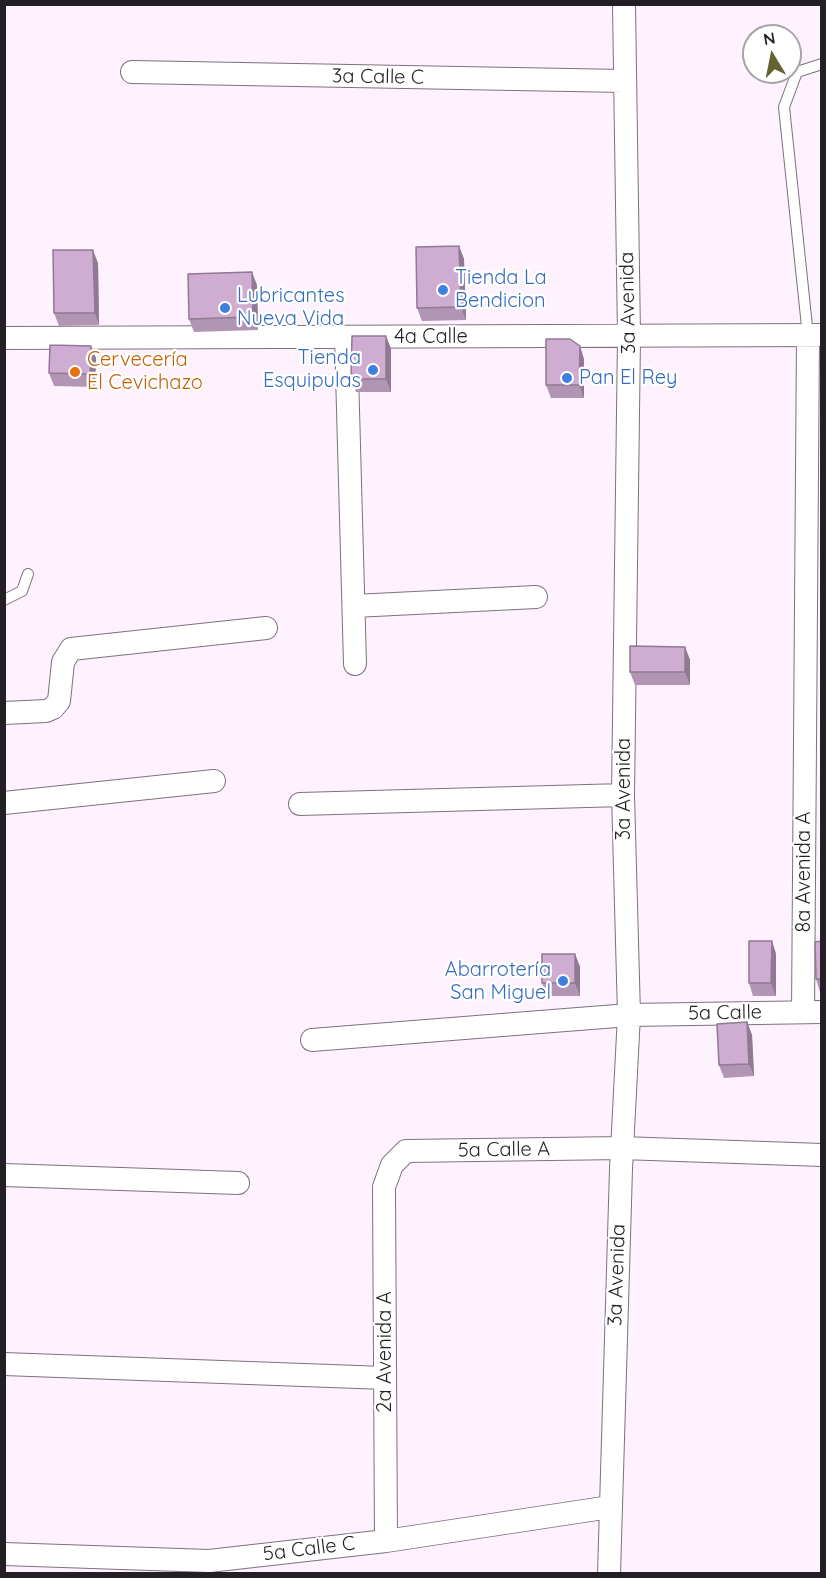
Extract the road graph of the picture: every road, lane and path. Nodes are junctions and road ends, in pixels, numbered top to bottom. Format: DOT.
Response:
graph roads {
  1 [pos="624,4"];
  2 [pos="822,64"];
  3 [pos="132,72"];
  4 [pos="624,81"];
  5 [pos="815,336"];
  6 [pos="346,337"];
  7 [pos="629,337"];
  8 [pos="4,338"];
  9 [pos="28,574"];
  10 [pos="536,597"];
  11 [pos="4,600"];
  12 [pos="354,606"];
  13 [pos="266,628"];
  14 [pos="355,664"];
  15 [pos="4,713"];
  16 [pos="214,781"];
  17 [pos="623,795"];
  18 [pos="4,803"];
  19 [pos="300,804"];
  20 [pos="812,1012"];
  21 [pos="629,1015"];
  22 [pos="312,1040"];
  23 [pos="622,1148"];
  24 [pos="822,1155"];
  25 [pos="392,1165"];
  26 [pos="4,1175"];
  27 [pos="238,1183"];
  28 [pos="4,1364"];
  29 [pos="385,1378"];
  30 [pos="610,1507"];
  31 [pos="386,1540"];
  32 [pos="4,1554"];
  33 [pos="609,1574"];
  1 -- 4 [label="street, 3a Avenida"];
  2 -- 5 [label="lane"];
  3 -- 4 [label="street, 3a Calle C"];
  4 -- 7 [label="street, 3a Avenida"];
  5 -- 7 [label="street, 4a Calle"];
  5 -- 20 [label="street, 8a Avenida A"];
  6 -- 7 [label="street, 4a Calle"];
  6 -- 8 [label="street, 4a Calle"];
  6 -- 12 [label="street"];
  7 -- 17 [label="street, 3a Avenida"];
  9 -- 11 [label="lane"];
  10 -- 12 [label="street"];
  12 -- 14 [label="street"];
  13 -- 15 [label="street"];
  16 -- 18 [label="street"];
  17 -- 19 [label="street"];
  17 -- 21 [label="street, 3a Avenida"];
  20 -- 21 [label="street, 5a Calle"];
  21 -- 22 [label="street, 5a Calle"];
  21 -- 23 [label="street, 3a Avenida"];
  23 -- 24 [label="street, 5a Calle A"];
  23 -- 25 [label="street, 5a Calle A"];
  23 -- 30 [label="street, 3a Avenida"];
  25 -- 29 [label="street, 2a Avenida A"];
  26 -- 27 [label="street"];
  28 -- 29 [label="street"];
  29 -- 31 [label="street, 2a Avenida A"];
  30 -- 31 [label="street, 5a Calle C"];
  30 -- 33 [label="street, 3a Avenida"];
  31 -- 32 [label="street, 5a Calle C"];
}
